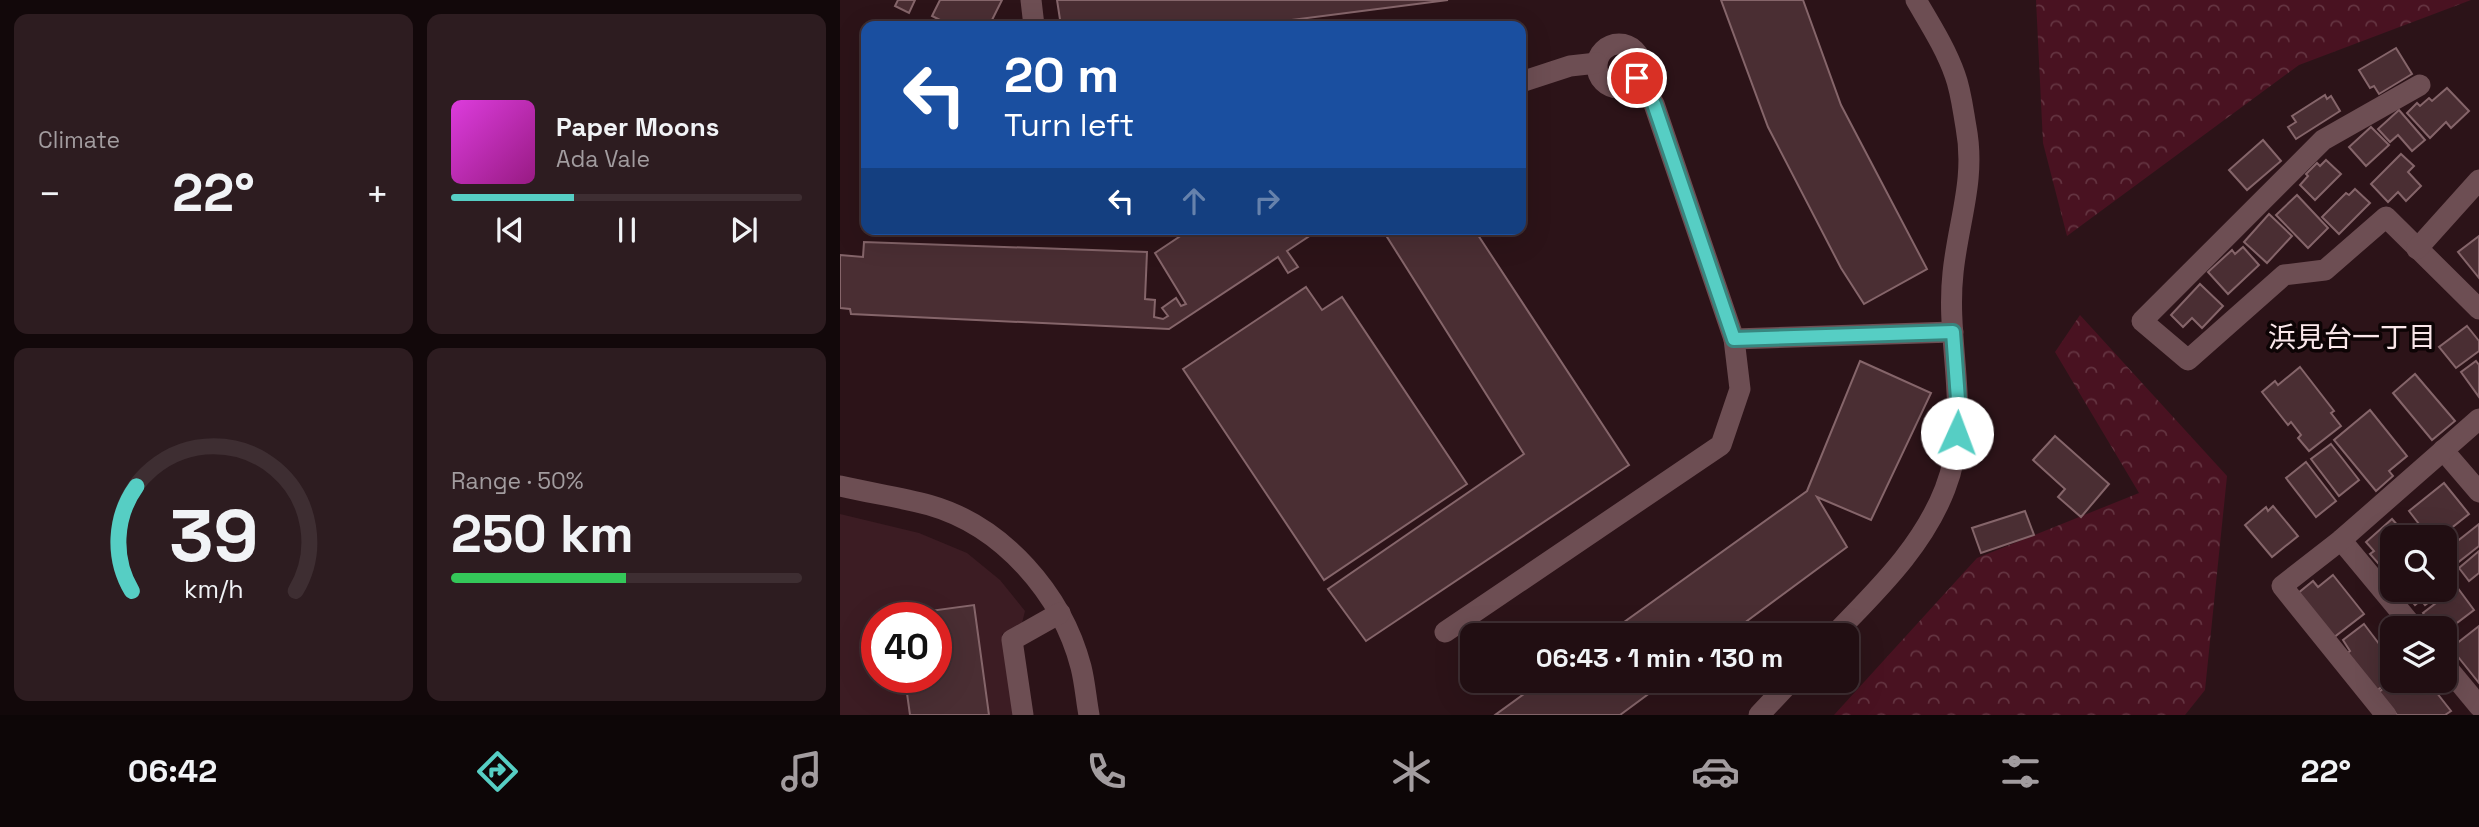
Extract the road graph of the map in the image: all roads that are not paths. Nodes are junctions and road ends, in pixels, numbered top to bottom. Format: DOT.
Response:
graph roads {
  1 [pos="1031,0"];
  2 [pos="1916,0"];
  3 [pos="1033,21"];
  4 [pos="1597,63"];
  5 [pos="1637,78"];
  6 [pos="1526,80"];
  7 [pos="2420,85"];
  8 [pos="2479,180"];
  9 [pos="2417,249"];
  10 [pos="2479,309"];
  11 [pos="1953,332"];
  12 [pos="1734,339"];
  13 [pos="2479,419"];
  14 [pos="2443,450"];
  15 [pos="840,486"];
  16 [pos="2479,492"];
  17 [pos="2341,540"];
  18 [pos="1060,613"];
  19 [pos="2404,616"];
  20 [pos="1846,623"];
  21 [pos="1445,632"];
  22 [pos="2457,679"];
  23 [pos="1780,693"];
  24 [pos="2479,706"];
  25 [pos="1023,715"];
  26 [pos="1089,715"];
  27 [pos="1759,715"];
  28 [pos="2386,715"];
  1 -- 3 [label="street"];
  2 -- 11 [label="street"];
  4 -- 5 [label="street"];
  4 -- 5 [label="street"];
  4 -- 6 [label="street"];
  5 -- 12 [label="street"];
  7 -- 9 [label="street"];
  8 -- 9 [label="street"];
  9 -- 10 [label="street"];
  11 -- 12 [label="street"];
  11 -- 20 [label="street"];
  12 -- 21 [label="street"];
  13 -- 14 [label="street"];
  14 -- 16 [label="street"];
  14 -- 17 [label="street"];
  15 -- 18 [label="street"];
  17 -- 19 [label="street"];
  17 -- 28 [label="street"];
  18 -- 25 [label="street"];
  18 -- 26 [label="street"];
  22 -- 24 [label="street"];
  23 -- 27 [label="street"];
}
